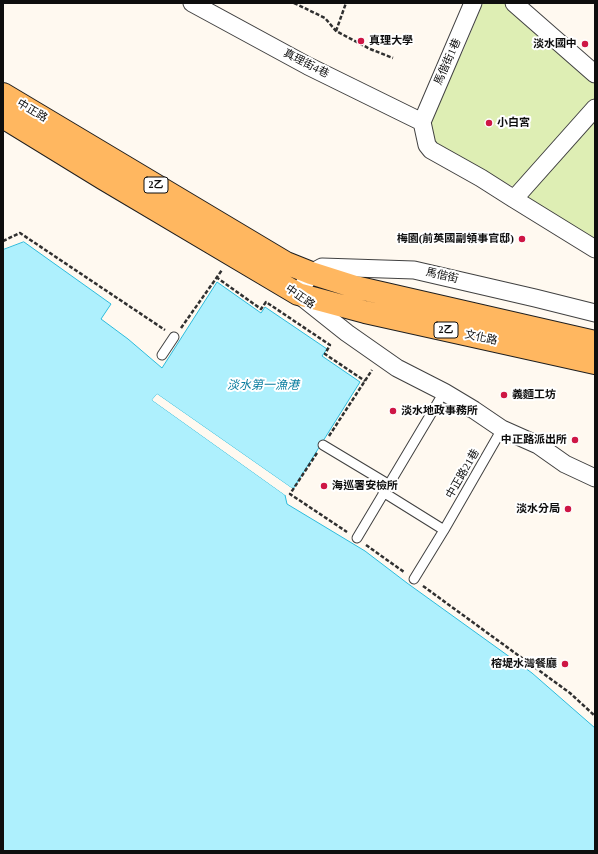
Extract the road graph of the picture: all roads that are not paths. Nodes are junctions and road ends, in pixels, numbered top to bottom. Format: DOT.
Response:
graph roads {
  1 [pos="192,3"];
  2 [pos="474,3"];
  3 [pos="514,3"];
  4 [pos="595,74"];
  5 [pos="3,94"];
  6 [pos="595,108"];
  7 [pos="3,117"];
  8 [pos="422,122"];
  9 [pos="514,199"];
  10 [pos="595,249"];
  11 [pos="311,274"];
  12 [pos="298,294"];
  13 [pos="595,313"];
  14 [pos="174,337"];
  15 [pos="595,342"];
  16 [pos="162,355"];
  17 [pos="595,363"];
  18 [pos="444,392"];
  19 [pos="502,429"];
  20 [pos="323,445"];
  21 [pos="595,478"];
  22 [pos="385,488"];
  23 [pos="444,530"];
  24 [pos="357,538"];
  25 [pos="414,579"];
  1 -- 8 [label="street, 真理街4巷"];
  2 -- 8 [label="street, 馬偕街1巷"];
  3 -- 4 [label="street"];
  5 -- 11 [label="main road, 中正路 / 2乙"];
  6 -- 9 [label="street"];
  7 -- 12 [label="main road, 中正路 / 2乙"];
  8 -- 9 [label="street"];
  9 -- 10 [label="street"];
  11 -- 12 [label="street"];
  11 -- 13 [label="street, 馬偕街"];
  11 -- 15 [label="main road, 文化路 / 2乙"];
  12 -- 17 [label="main road, 文化路 / 2乙"];
  12 -- 18 [label="street, 中正路"];
  14 -- 16 [label="lane"];
  18 -- 19 [label="street, 中正路"];
  18 -- 22 [label="lane"];
  19 -- 21 [label="street, 中正路"];
  19 -- 23 [label="lane, 中正路21巷"];
  20 -- 22 [label="lane"];
  22 -- 23 [label="lane"];
  22 -- 24 [label="lane"];
  23 -- 25 [label="lane, 中正路21巷"];
}
